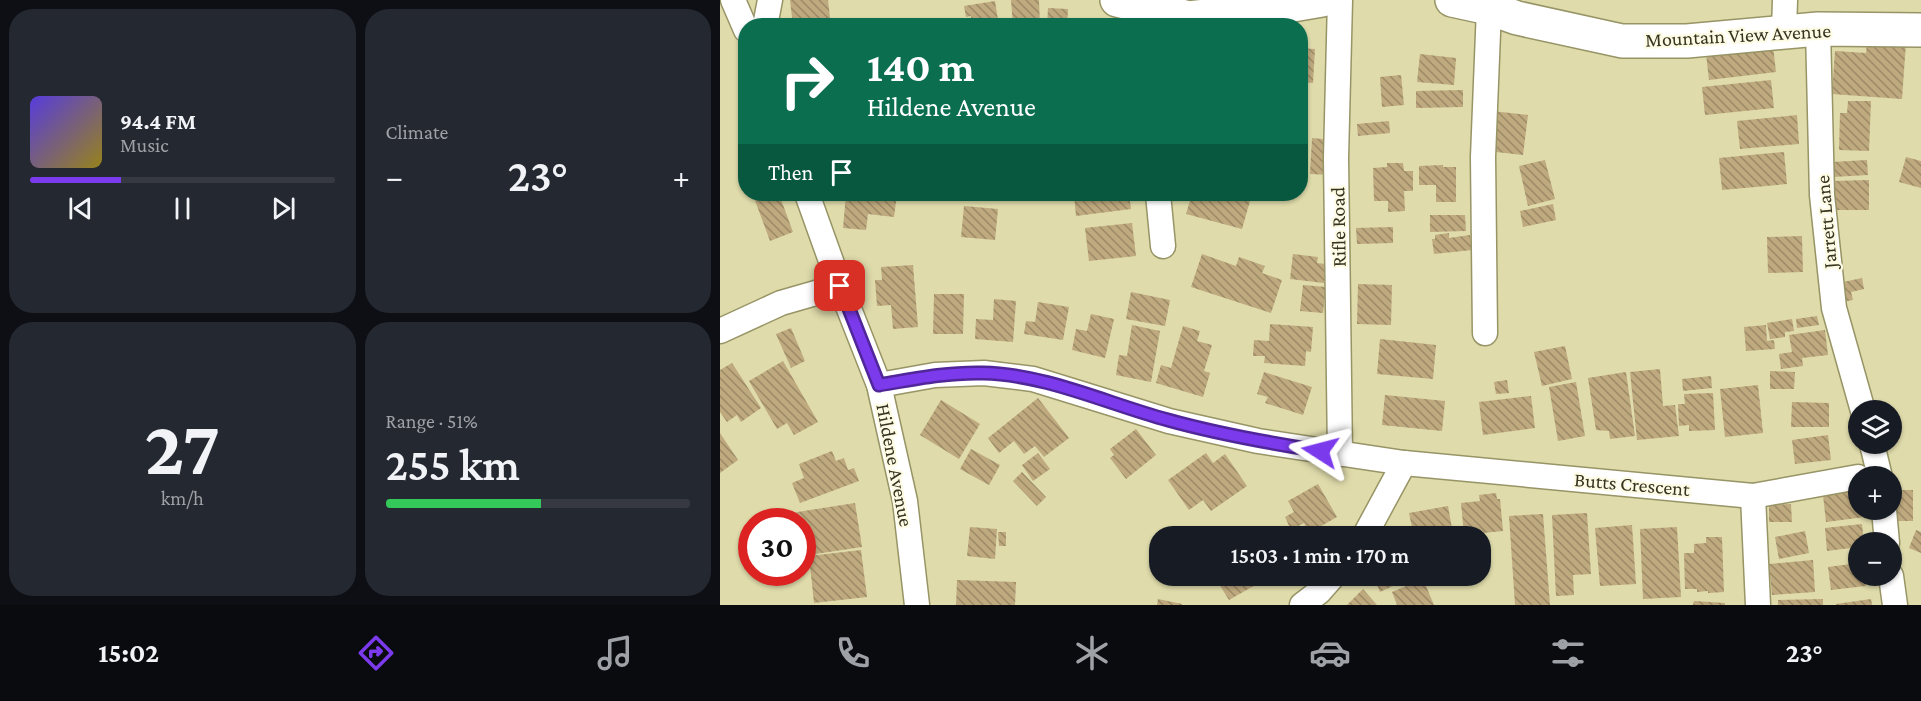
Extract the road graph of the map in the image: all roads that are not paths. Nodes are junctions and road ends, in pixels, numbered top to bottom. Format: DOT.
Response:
graph roads {
  1 [pos="733,0"];
  2 [pos="770,0"];
  3 [pos="1322,0"];
  4 [pos="1340,0"];
  5 [pos="1452,0"];
  6 [pos="1286,3"];
  7 [pos="1489,8"];
  8 [pos="1131,10"];
  9 [pos="1785,15"];
  10 [pos="741,18"];
  11 [pos="767,18"];
  12 [pos="1818,29"];
  13 [pos="1921,30"];
  14 [pos="810,201"];
  15 [pos="1159,201"];
  16 [pos="1163,246"];
  17 [pos="840,286"];
  18 [pos="720,331"];
  19 [pos="1485,333"];
  20 [pos="879,385"];
  21 [pos="1860,400"];
  22 [pos="1340,454"];
  23 [pos="1404,463"];
  24 [pos="1848,480"];
  25 [pos="1753,496"];
  26 [pos="1370,526"];
  27 [pos="1324,586"];
  28 [pos="1892,586"];
  29 [pos="917,605"];
  30 [pos="1302,605"];
  31 [pos="1758,605"];
  32 [pos="1895,605"];
  1 -- 10 [label="street"];
  2 -- 11 [label="street"];
  3 -- 6 [label="main road"];
  4 -- 22 [label="street, Rifle Road"];
  5 -- 7 [label="main road, Mountain View Avenue"];
  6 -- 8 [label="main road"];
  7 -- 9 [label="main road, Mountain View Avenue"];
  7 -- 19 [label="street"];
  9 -- 12 [label="main road, Mountain View Avenue"];
  12 -- 13 [label="main road, Mountain View Avenue"];
  12 -- 21 [label="street, Jarrett Lane"];
  14 -- 17 [label="street, Hildene Avenue"];
  15 -- 16 [label="street"];
  17 -- 18 [label="street"];
  17 -- 20 [label="street, Hildene Avenue"];
  20 -- 22 [label="street, Butts Crescent"];
  20 -- 29 [label="street, Hildene Avenue"];
  22 -- 23 [label="street, Butts Crescent"];
  23 -- 25 [label="street, Butts Crescent"];
  23 -- 26 [label="street"];
  24 -- 25 [label="street, Butts Crescent"];
  25 -- 31 [label="street"];
  27 -- 30 [label="street"];
  28 -- 32 [label="street"];
}
